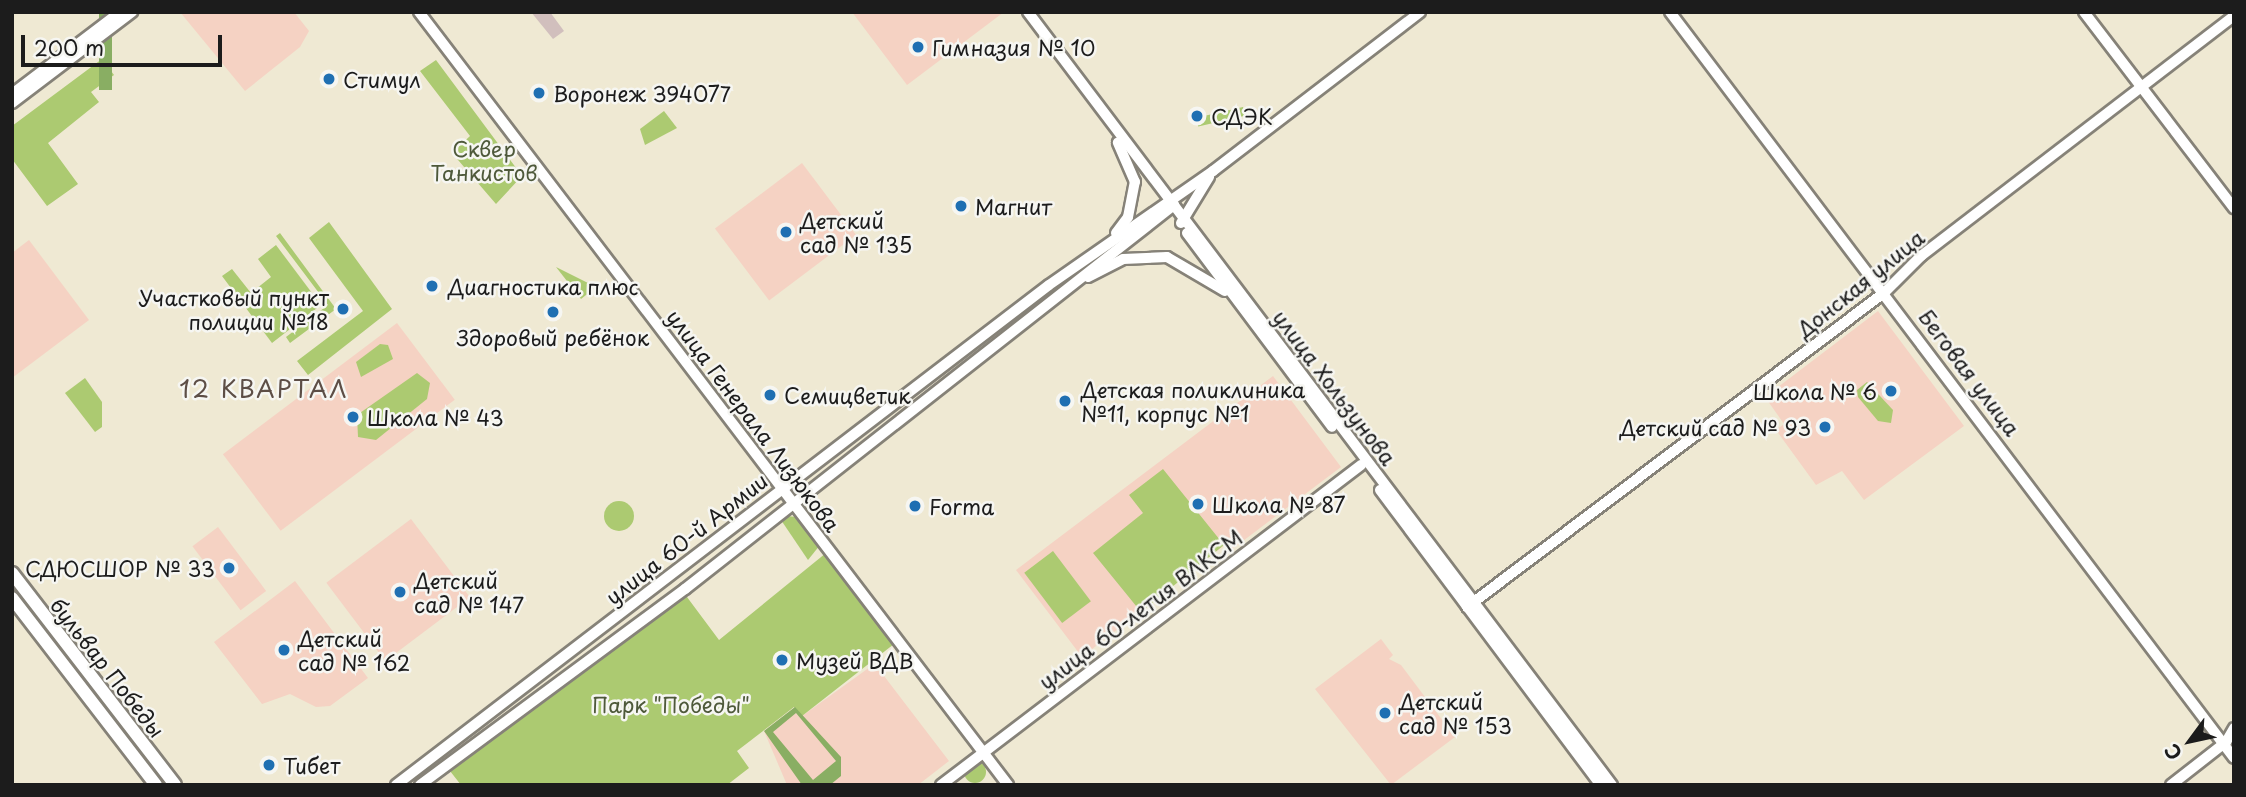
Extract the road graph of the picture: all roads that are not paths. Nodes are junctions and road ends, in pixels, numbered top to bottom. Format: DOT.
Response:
graph roads {
  1 [pos="120,12"];
  2 [pos="132,12"];
  3 [pos="419,12"];
  4 [pos="427,12"];
  5 [pos="1019,12"];
  6 [pos="1028,12"];
  7 [pos="1420,12"];
  8 [pos="1670,12"];
  9 [pos="2084,12"];
  10 [pos="2234,16"];
  11 [pos="2141,87"];
  12 [pos="12,94"];
  13 [pos="12,103"];
  14 [pos="1118,143"];
  15 [pos="1213,171"];
  16 [pos="1169,204"];
  17 [pos="2234,208"];
  18 [pos="1182,221"];
  19 [pos="1107,244"];
  20 [pos="1885,292"];
  21 [pos="1059,296"];
  22 [pos="1247,315"];
  23 [pos="997,327"];
  24 [pos="1006,339"];
  25 [pos="1361,465"];
  26 [pos="784,486"];
  27 [pos="795,500"];
  28 [pos="12,573"];
  29 [pos="12,598"];
  30 [pos="1471,604"];
  31 [pos="2234,728"];
  32 [pos="2227,742"];
  33 [pos="986,751"];
  34 [pos="2234,758"];
  35 [pos="156,785"];
  36 [pos="174,785"];
  37 [pos="396,785"];
  38 [pos="421,785"];
  39 [pos="941,785"];
  40 [pos="1008,785"];
  41 [pos="1015,785"];
  42 [pos="1601,785"];
  43 [pos="1612,785"];
  44 [pos="2171,785"];
  1 -- 12 [label="main road"];
  2 -- 13 [label="main road"];
  3 -- 26 [label="main road, улица Генерала Лизюкова"];
  4 -- 26 [label="main road, улица Генерала Лизюкова"];
  5 -- 14 [label="main road, улица Хользунова"];
  6 -- 16 [label="main road, улица Хользунова"];
  7 -- 15 [label="main road"];
  8 -- 20 [label="main road, Беговая улица"];
  9 -- 11 [label="main road"];
  10 -- 11 [label="main road, Донская улица"];
  11 -- 17 [label="main road"];
  11 -- 20 [label="main road, Донская улица"];
  14 -- 16 [label="main road, улица Хользунова"];
  14 -- 19 [label="main road"];
  15 -- 16 [label="main road"];
  15 -- 18 [label="main road"];
  16 -- 18 [label="main road, улица Хользунова"];
  16 -- 19 [label="main road, улица 60-й Армии"];
  16 -- 21 [label="main road, улица 60-й Армии"];
  18 -- 22 [label="main road, улица Хользунова"];
  18 -- 30 [label="main road, улица Хользунова"];
  19 -- 23 [label="main road, улица 60-й Армии"];
  20 -- 30 [label="main road, Донская улица"];
  20 -- 32 [label="main road, Беговая улица"];
  21 -- 22 [label="main road"];
  21 -- 24 [label="main road, улица 60-й Армии"];
  22 -- 25 [label="main road, улица Хользунова"];
  23 -- 24 [label="main road"];
  23 -- 26 [label="main road, улица 60-й Армии"];
  24 -- 27 [label="main road, улица 60-й Армии"];
  25 -- 30 [label="main road, улица Хользунова"];
  25 -- 33 [label="main road, улица 60-летия ВЛКСМ"];
  26 -- 27 [label="main road, улица Генерала Лизюкова"];
  26 -- 37 [label="main road, улица 60-й Армии"];
  27 -- 33 [label="main road, улица Генерала Лизюкова"];
  27 -- 38 [label="main road, улица 60-й Армии"];
  28 -- 36 [label="main road, бульвар Победы"];
  29 -- 35 [label="main road, бульвар Победы"];
  30 -- 42 [label="main road, улица Хользунова"];
  30 -- 43 [label="main road, улица Хользунова"];
  31 -- 32 [label="main road"];
  32 -- 34 [label="main road, Беговая улица"];
  32 -- 44 [label="main road"];
  33 -- 39 [label="main road, улица 60-летия ВЛКСМ"];
  33 -- 40 [label="main road, улица Генерала Лизюкова"];
  33 -- 41 [label="main road, улица Генерала Лизюкова"];
}
